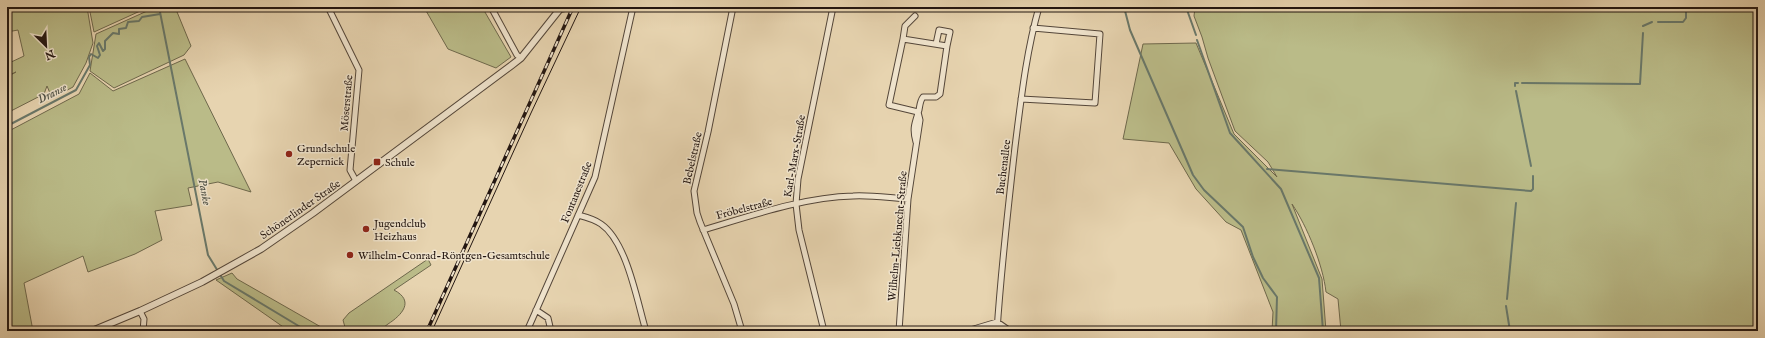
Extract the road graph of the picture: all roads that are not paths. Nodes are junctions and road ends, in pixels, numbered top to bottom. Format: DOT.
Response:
graph roads {
  1 [pos="328,7"];
  2 [pos="490,7"];
  3 [pos="569,7"];
  4 [pos="633,7"];
  5 [pos="733,7"];
  6 [pos="833,7"];
  7 [pos="1039,7"];
  8 [pos="915,16"];
  9 [pos="1033,28"];
  10 [pos="904,39"];
  11 [pos="936,44"];
  12 [pos="947,46"];
  13 [pos="521,58"];
  14 [pos="1021,99"];
  15 [pos="918,112"];
  16 [pos="356,181"];
  17 [pos="908,199"];
  18 [pos="796,204"];
  19 [pos="578,215"];
  20 [pos="703,230"];
  21 [pos="536,310"];
  22 [pos="140,311"];
  23 [pos="998,322"];
  24 [pos="92,331"];
  25 [pos="143,331"];
  26 [pos="527,331"];
  27 [pos="551,331"];
  28 [pos="646,331"];
  29 [pos="742,331"];
  30 [pos="824,331"];
  31 [pos="899,331"];
  32 [pos="967,331"];
  33 [pos="997,331"];
  34 [pos="1010,331"];
  1 -- 16 [label="street, Möserstraße"];
  2 -- 13 [label="street"];
  3 -- 13 [label="street, Schönerlinder Straße"];
  4 -- 19 [label="street, Fontanestraße"];
  5 -- 20 [label="street, Bebelstraße"];
  6 -- 18 [label="street, Karl-Marx-Straße"];
  7 -- 9 [label="street, Buchenallee"];
  8 -- 10 [label="street"];
  9 -- 14 [label="street, Buchenallee"];
  9 -- 14 [label="street"];
  10 -- 11 [label="street"];
  10 -- 15 [label="street"];
  11 -- 12 [label="street"];
  11 -- 12 [label="street, Wilhelm-Liebknecht-Straße"];
  12 -- 15 [label="street, Wilhelm-Liebknecht-Straße"];
  13 -- 16 [label="street, Schönerlinder Straße"];
  14 -- 23 [label="street, Buchenallee"];
  15 -- 17 [label="street, Wilhelm-Liebknecht-Straße"];
  16 -- 22 [label="street, Schönerlinder Straße"];
  17 -- 18 [label="street, Fröbelstraße"];
  17 -- 31 [label="street, Wilhelm-Liebknecht-Straße"];
  18 -- 20 [label="street, Fröbelstraße"];
  18 -- 30 [label="street, Karl-Marx-Straße"];
  19 -- 21 [label="street, Fontanestraße"];
  19 -- 28 [label="street"];
  20 -- 29 [label="street, Bebelstraße"];
  21 -- 26 [label="street, Fontanestraße"];
  21 -- 27 [label="street"];
  22 -- 24 [label="street, Schönerlinder Straße"];
  22 -- 25 [label="street"];
  23 -- 32 [label="street"];
  23 -- 33 [label="street, Buchenallee"];
  23 -- 34 [label="street"];
}
